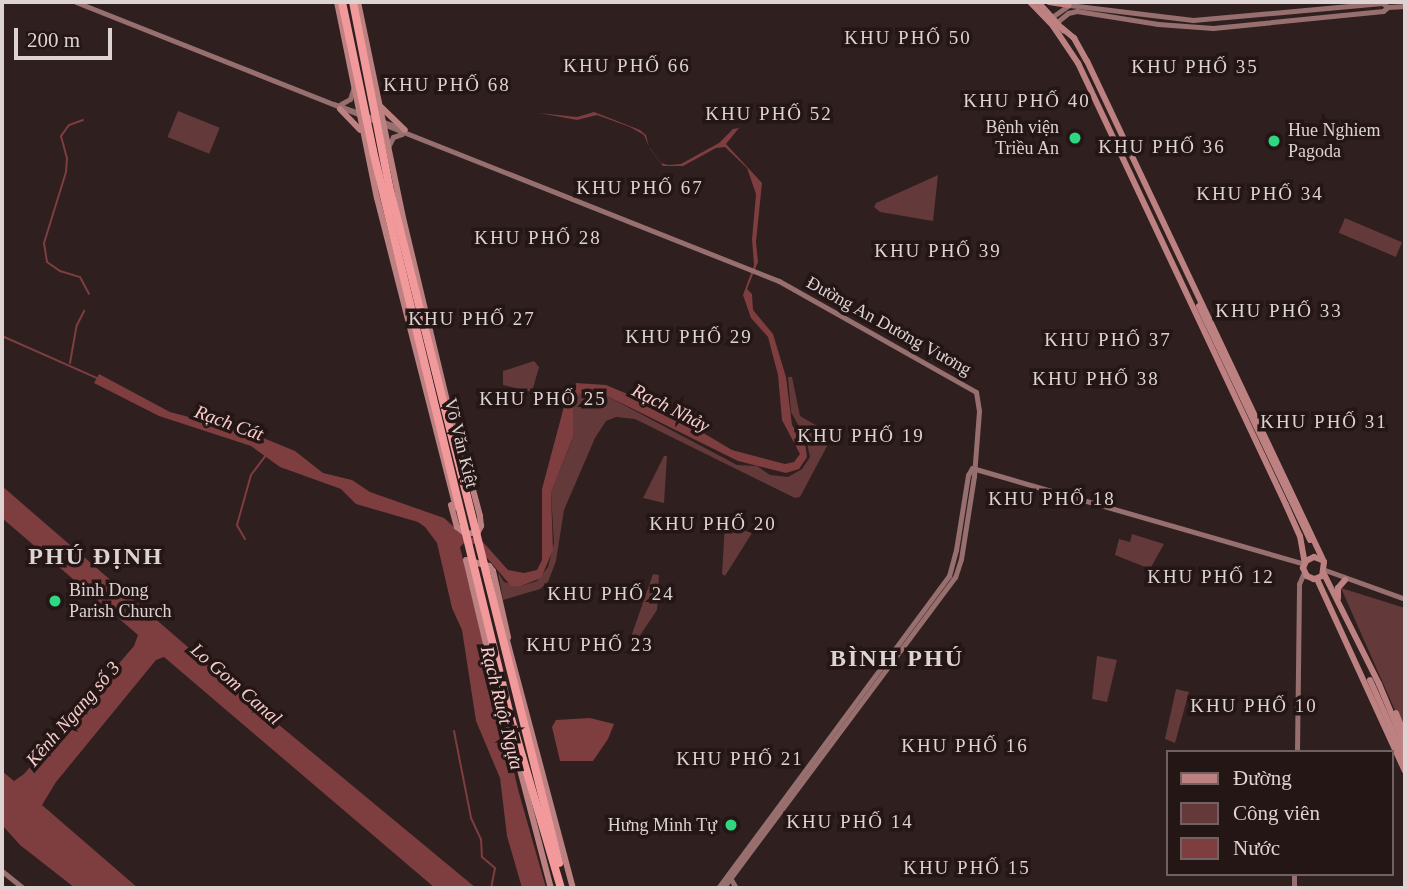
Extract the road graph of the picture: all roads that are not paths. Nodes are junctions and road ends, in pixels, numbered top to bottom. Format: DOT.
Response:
graph roads {
  1 [pos="76,2"];
  2 [pos="340,2"];
  3 [pos="356,2"];
  4 [pos="1025,2"];
  5 [pos="1030,2"];
  6 [pos="1038,2"];
  7 [pos="1049,2"];
  8 [pos="1069,5"];
  9 [pos="1405,6"];
  10 [pos="1388,7"];
  11 [pos="1053,24"];
  12 [pos="349,48"];
  13 [pos="354,88"];
  14 [pos="379,103"];
  15 [pos="339,106"];
  16 [pos="1102,108"];
  17 [pos="363,115"];
  18 [pos="380,122"];
  19 [pos="406,133"];
  20 [pos="364,136"];
  21 [pos="388,147"];
  22 [pos="400,214"];
  23 [pos="1159,228"];
  24 [pos="1183,278"];
  25 [pos="444,399"];
  26 [pos="434,402"];
  27 [pos="1253,428"];
  28 [pos="439,448"];
  29 [pos="462,453"];
  30 [pos="972,468"];
  31 [pos="469,527"];
  32 [pos="1320,559"];
  33 [pos="1304,566"];
  34 [pos="480,572"];
  35 [pos="1321,575"];
  36 [pos="1345,580"];
  37 [pos="1299,584"];
  38 [pos="1364,585"];
  39 [pos="1405,599"];
  40 [pos="1339,603"];
  41 [pos="509,648"];
  42 [pos="491,652"];
  43 [pos="508,704"];
  44 [pos="523,707"];
  45 [pos="1400,737"];
  46 [pos="1405,746"];
  47 [pos="1297,750"];
  48 [pos="1405,760"];
  49 [pos="1405,771"];
  50 [pos="544,780"];
  51 [pos="542,798"];
  52 [pos="527,800"];
  53 [pos="2,871"];
  54 [pos="729,876"];
  55 [pos="23,888"];
  56 [pos="551,888"];
  57 [pos="559,888"];
  58 [pos="566,888"];
  59 [pos="573,888"];
  60 [pos="722,888"];
  61 [pos="736,888"];
  1 -- 15 [label="main road, Đường An Dương Vương"];
  2 -- 12 [label="highway, Võ Văn Kiệt"];
  3 -- 14 [label="main road, Võ Văn Kiệt"];
  3 -- 18 [label="highway, Võ Văn Kiệt"];
  4 -- 11 [label="main road"];
  5 -- 11 [label="main road"];
  6 -- 11 [label="main road"];
  7 -- 8 [label="main road"];
  8 -- 10 [label="main road"];
  8 -- 11 [label="main road"];
  9 -- 10 [label="main road"];
  10 -- 11 [label="main road"];
  11 -- 16 [label="main road"];
  11 -- 16 [label="main road"];
  12 -- 13 [label="main road, Võ Văn Kiệt"];
  12 -- 17 [label="highway, Võ Văn Kiệt"];
  13 -- 15 [label="main road"];
  13 -- 17 [label="main road, Võ Văn Kiệt"];
  14 -- 18 [label="main road, Võ Văn Kiệt"];
  14 -- 19 [label="main road"];
  15 -- 17 [label="main road, Đường An Dương Vương"];
  15 -- 20 [label="main road"];
  16 -- 23 [label="main road"];
  16 -- 23 [label="main road"];
  17 -- 18 [label="main road, Đường An Dương Vương"];
  17 -- 20 [label="main road, Võ Văn Kiệt"];
  17 -- 26 [label="highway, Võ Văn Kiệt"];
  18 -- 19 [label="main road, Đường An Dương Vương"];
  18 -- 21 [label="main road, Võ Văn Kiệt"];
  18 -- 22 [label="highway, Võ Văn Kiệt"];
  19 -- 21 [label="main road"];
  19 -- 30 [label="main road, Đường An Dương Vương"];
  20 -- 28 [label="main road, Võ Văn Kiệt"];
  21 -- 22 [label="main road, Võ Văn Kiệt"];
  22 -- 25 [label="highway, Võ Văn Kiệt"];
  22 -- 29 [label="main road, Võ Văn Kiệt"];
  23 -- 24 [label="main road"];
  24 -- 27 [label="main road"];
  24 -- 27 [label="main road"];
  25 -- 26 [label="highway"];
  25 -- 31 [label="highway, Võ Văn Kiệt"];
  26 -- 31 [label="highway, Võ Văn Kiệt"];
  27 -- 32 [label="main road"];
  27 -- 33 [label="main road"];
  28 -- 29 [label="main road"];
  28 -- 31 [label="main road, Võ Văn Kiệt"];
  29 -- 31 [label="main road, Võ Văn Kiệt"];
  30 -- 33 [label="main road"];
  30 -- 54 [label="main road"];
  31 -- 34 [label="highway, Võ Văn Kiệt"];
  32 -- 33 [label="main road"];
  32 -- 35 [label="main road"];
  33 -- 35 [label="main road"];
  33 -- 37 [label="main road"];
  34 -- 41 [label="main road, Võ Văn Kiệt"];
  34 -- 42 [label="main road, Võ Văn Kiệt"];
  34 -- 43 [label="highway, Võ Văn Kiệt"];
  35 -- 36 [label="main road"];
  35 -- 37 [label="main road"];
  35 -- 38 [label="main road"];
  35 -- 40 [label="main road"];
  35 -- 45 [label="main road"];
  36 -- 38 [label="main road"];
  36 -- 40 [label="main road"];
  37 -- 47 [label="main road"];
  38 -- 39 [label="main road"];
  40 -- 45 [label="main road"];
  41 -- 42 [label="main road"];
  41 -- 44 [label="main road, Võ Văn Kiệt"];
  42 -- 43 [label="main road, Võ Văn Kiệt"];
  43 -- 44 [label="highway, Võ Văn Kiệt"];
  43 -- 52 [label="main road, Võ Văn Kiệt"];
  43 -- 57 [label="highway, Võ Văn Kiệt"];
  44 -- 50 [label="main road, Võ Văn Kiệt"];
  44 -- 51 [label="highway, Võ Văn Kiệt"];
  45 -- 46 [label="main road"];
  45 -- 48 [label="main road"];
  45 -- 49 [label="main road"];
  50 -- 51 [label="highway"];
  50 -- 59 [label="main road, Võ Văn Kiệt"];
  51 -- 58 [label="highway, Võ Văn Kiệt"];
  52 -- 56 [label="main road, Võ Văn Kiệt"];
  52 -- 57 [label="highway, Võ Văn Kiệt"];
  53 -- 55 [label="main road"];
  54 -- 60 [label="main road"];
  54 -- 61 [label="main road"];
  60 -- 61 [label="main road"];
}
